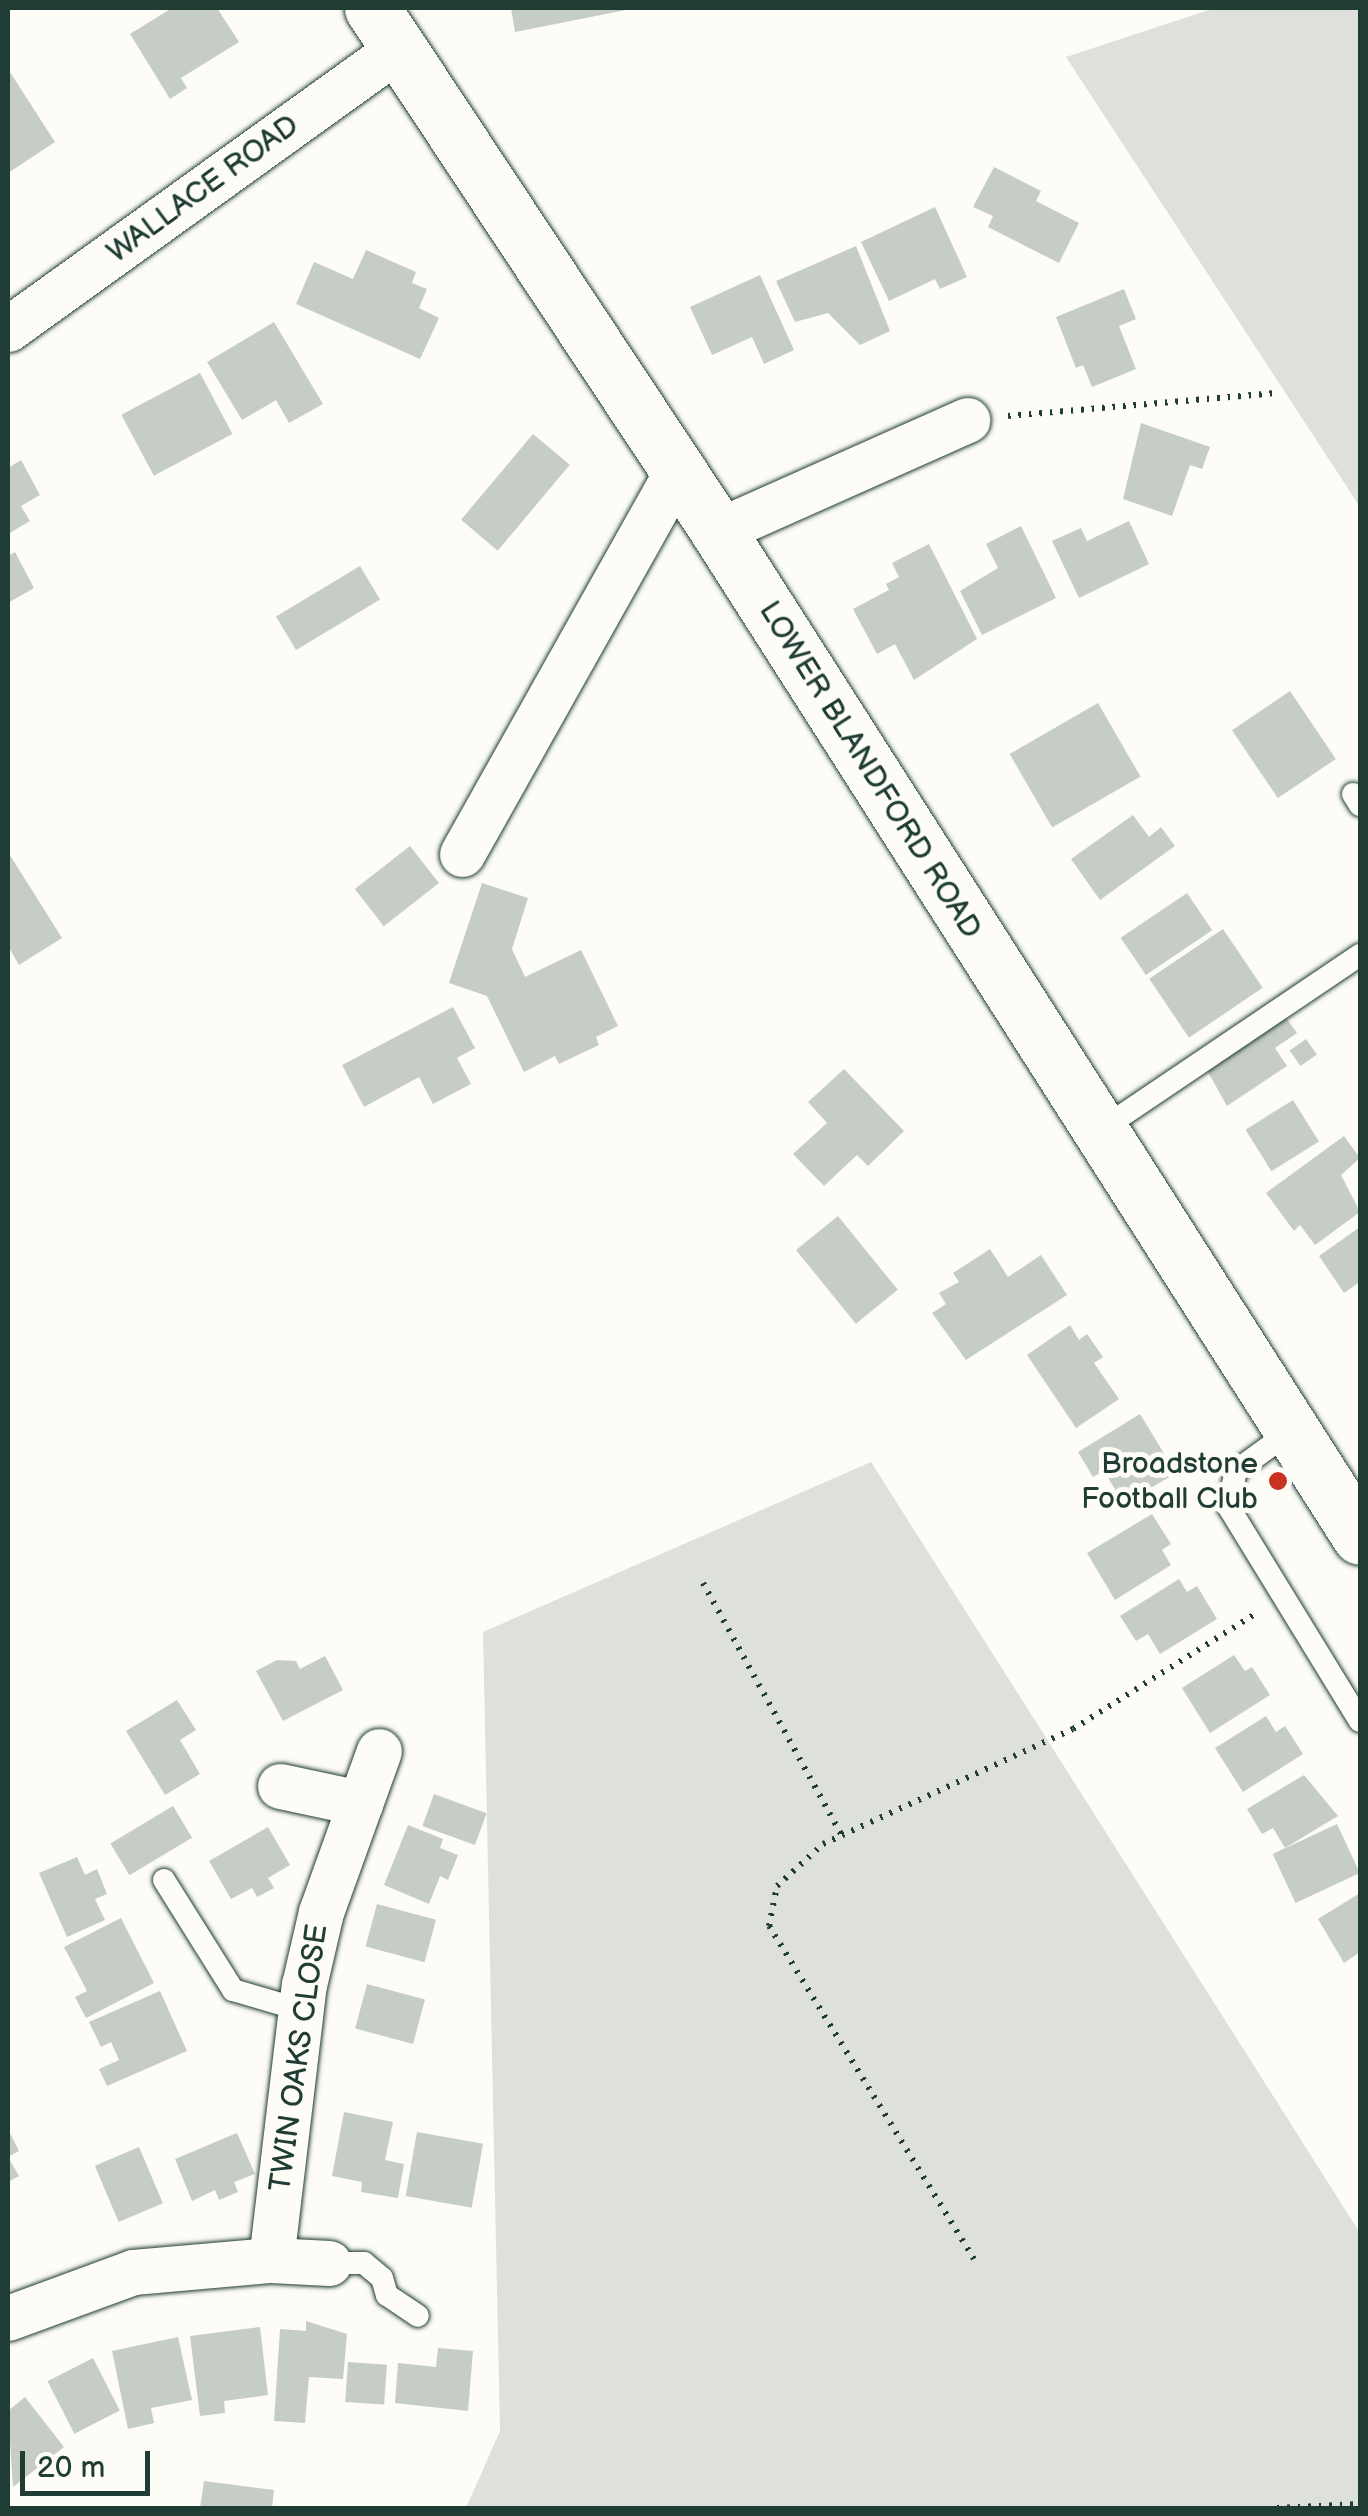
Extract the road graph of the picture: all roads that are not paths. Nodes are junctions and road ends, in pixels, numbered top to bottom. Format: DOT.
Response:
graph roads {
  1 [pos="386,28"];
  2 [pos="8,329"];
  3 [pos="967,420"];
  4 [pos="677,471"];
  5 [pos="718,531"];
  6 [pos="462,854"];
  7 [pos="1360,955"];
  8 [pos="1099,1131"];
  9 [pos="1291,1431"];
  10 [pos="1360,1537"];
  11 [pos="1360,1721"];
  12 [pos="379,1751"];
  13 [pos="280,1786"];
  14 [pos="360,1803"];
  15 [pos="164,1880"];
  16 [pos="301,2010"];
  17 [pos="271,2260"];
  18 [pos="328,2262"];
  19 [pos="418,2316"];
  20 [pos="8,2318"];
  1 -- 2 [label="street, WALLACE ROAD"];
  1 -- 4 [label="main road, LOWER BLANDFORD ROAD"];
  3 -- 5 [label="street"];
  4 -- 5 [label="main road, LOWER BLANDFORD ROAD"];
  4 -- 6 [label="street"];
  5 -- 8 [label="main road, LOWER BLANDFORD ROAD"];
  7 -- 8 [label="lane"];
  8 -- 9 [label="main road, LOWER BLANDFORD ROAD"];
  9 -- 10 [label="main road, LOWER BLANDFORD ROAD"];
  9 -- 11 [label="lane"];
  12 -- 14 [label="street, TWIN OAKS CLOSE"];
  13 -- 14 [label="street"];
  14 -- 16 [label="street, TWIN OAKS CLOSE"];
  15 -- 16 [label="lane"];
  16 -- 17 [label="street, TWIN OAKS CLOSE"];
  17 -- 18 [label="street"];
  17 -- 20 [label="street"];
  18 -- 19 [label="lane"];
}
